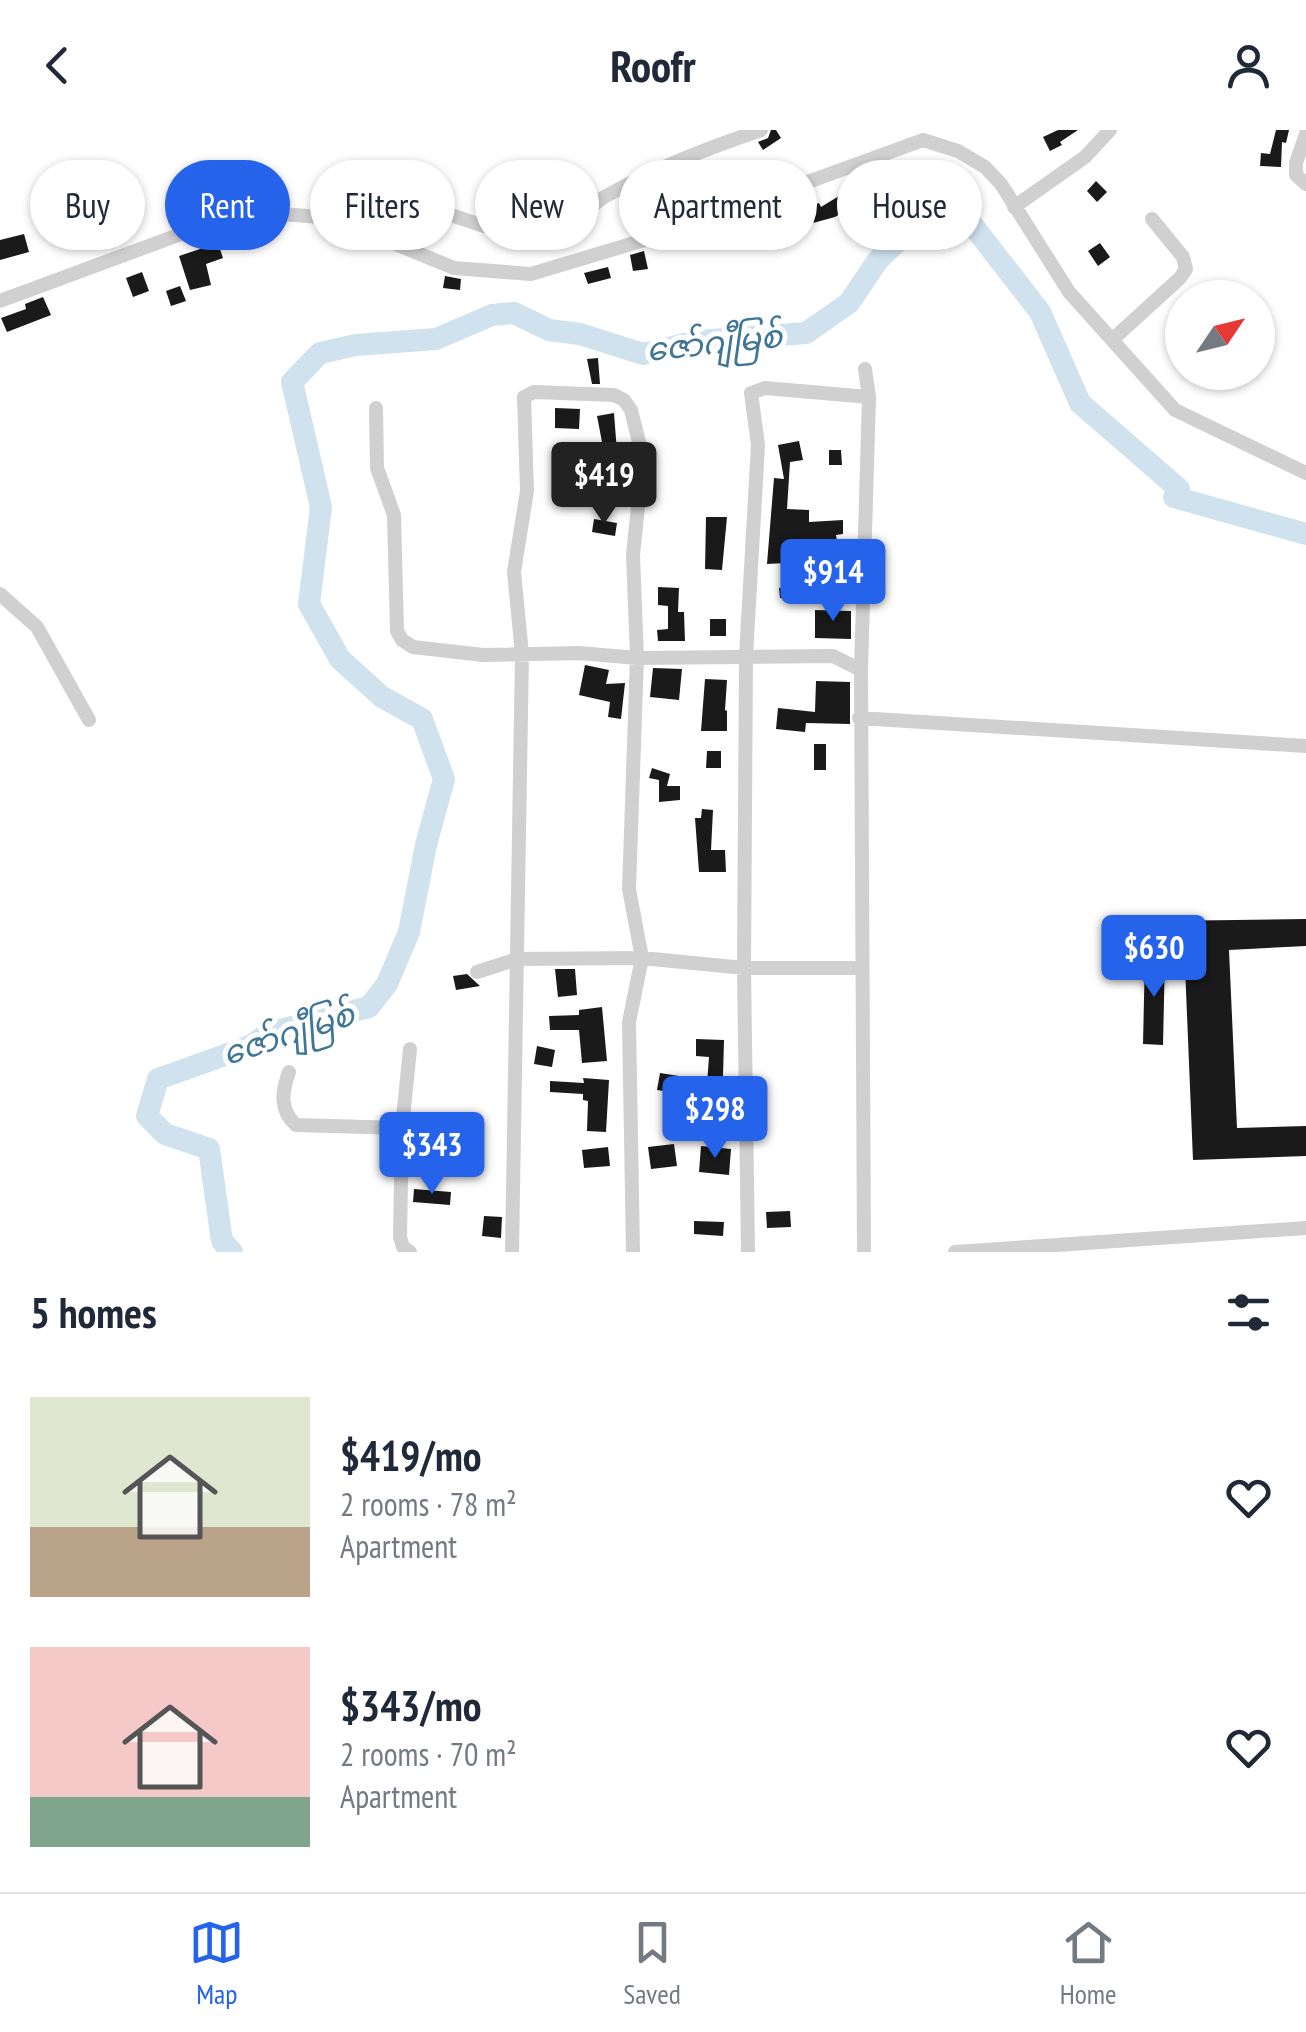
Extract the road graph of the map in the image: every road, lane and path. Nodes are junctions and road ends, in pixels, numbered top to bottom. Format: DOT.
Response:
graph roads {
  1 [pos="761,130"];
  2 [pos="1110,130"];
  3 [pos="1306,134"];
  4 [pos="1306,184"];
  5 [pos="1014,207"];
  6 [pos="310,216"];
  7 [pos="455,217"];
  8 [pos="1152,219"];
  9 [pos="404,250"];
  10 [pos="0,301"];
  11 [pos="1112,340"];
  12 [pos="865,369"];
  13 [pos="869,398"];
  14 [pos="376,408"];
  15 [pos="1306,473"];
  16 [pos="0,594"];
  17 [pos="522,654"];
  18 [pos="746,656"];
  19 [pos="638,658"];
  20 [pos="861,670"];
  21 [pos="859,718"];
  22 [pos="89,720"];
  23 [pos="1306,746"];
  24 [pos="642,958"];
  25 [pos="517,959"];
  26 [pos="744,968"];
  27 [pos="862,968"];
  28 [pos="477,972"];
  29 [pos="410,1048"];
  30 [pos="288,1072"];
  31 [pos="402,1128"];
  32 [pos="1306,1228"];
  33 [pos="410,1252"];
  34 [pos="512,1252"];
  35 [pos="633,1252"];
  36 [pos="748,1252"];
  37 [pos="864,1252"];
  38 [pos="955,1252"];
  1 -- 7 [label="street"];
  2 -- 5 [label="street"];
  3 -- 4 [label="street"];
  5 -- 9 [label="street"];
  5 -- 11 [label="street"];
  6 -- 10 [label="street"];
  8 -- 11 [label="street"];
  11 -- 15 [label="street"];
  12 -- 13 [label="street"];
  13 -- 18 [label="street"];
  13 -- 20 [label="street"];
  14 -- 17 [label="street"];
  16 -- 22 [label="street"];
  17 -- 19 [label="street"];
  17 -- 19 [label="street"];
  17 -- 25 [label="street"];
  18 -- 19 [label="street"];
  18 -- 20 [label="street"];
  18 -- 26 [label="street"];
  19 -- 24 [label="street"];
  20 -- 21 [label="street"];
  21 -- 23 [label="street"];
  21 -- 27 [label="street"];
  24 -- 25 [label="street"];
  24 -- 26 [label="street"];
  24 -- 35 [label="street"];
  25 -- 28 [label="street"];
  25 -- 34 [label="street"];
  26 -- 27 [label="street"];
  26 -- 36 [label="street"];
  27 -- 37 [label="street"];
  29 -- 31 [label="street"];
  30 -- 31 [label="street"];
  31 -- 33 [label="street"];
  32 -- 38 [label="street"];
}
